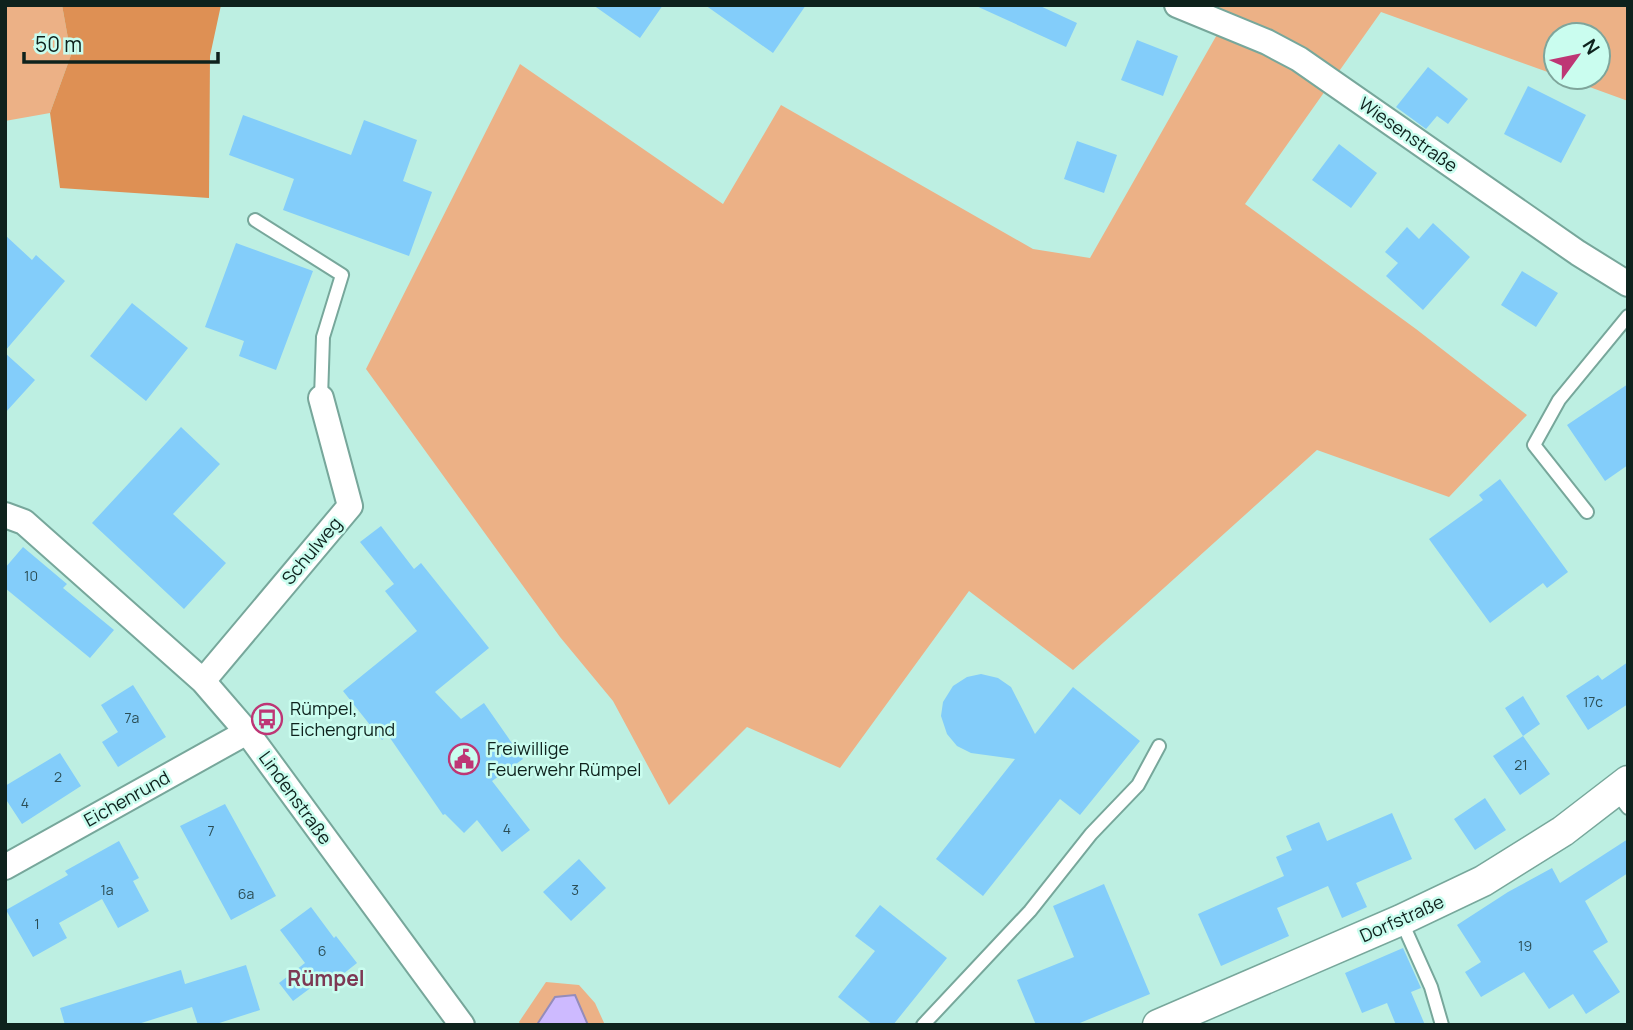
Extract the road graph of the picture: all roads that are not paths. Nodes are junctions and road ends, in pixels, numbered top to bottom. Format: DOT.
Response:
graph roads {
  1 [pos="1177,5"];
  2 [pos="255,220"];
  3 [pos="1628,284"];
  4 [pos="1628,316"];
  5 [pos="321,398"];
  6 [pos="1587,512"];
  7 [pos="5,515"];
  8 [pos="204,681"];
  9 [pos="247,732"];
  10 [pos="1159,746"];
  11 [pos="1623,793"];
  12 [pos="6,865"];
  13 [pos="1401,920"];
  14 [pos="462,1025"];
  15 [pos="923,1025"];
  16 [pos="1158,1025"];
  17 [pos="1442,1025"];
  1 -- 3 [label="street, Wiesenstraße"];
  2 -- 5 [label="lane"];
  4 -- 6 [label="lane"];
  5 -- 8 [label="street, Schulweg"];
  7 -- 8 [label="street, Lindenstraße"];
  8 -- 9 [label="street, Lindenstraße"];
  9 -- 12 [label="street, Eichenrund"];
  9 -- 14 [label="street, Lindenstraße"];
  10 -- 15 [label="lane"];
  11 -- 13 [label="street, Dorfstraße"];
  13 -- 16 [label="street, Dorfstraße"];
  13 -- 17 [label="lane"];
}
